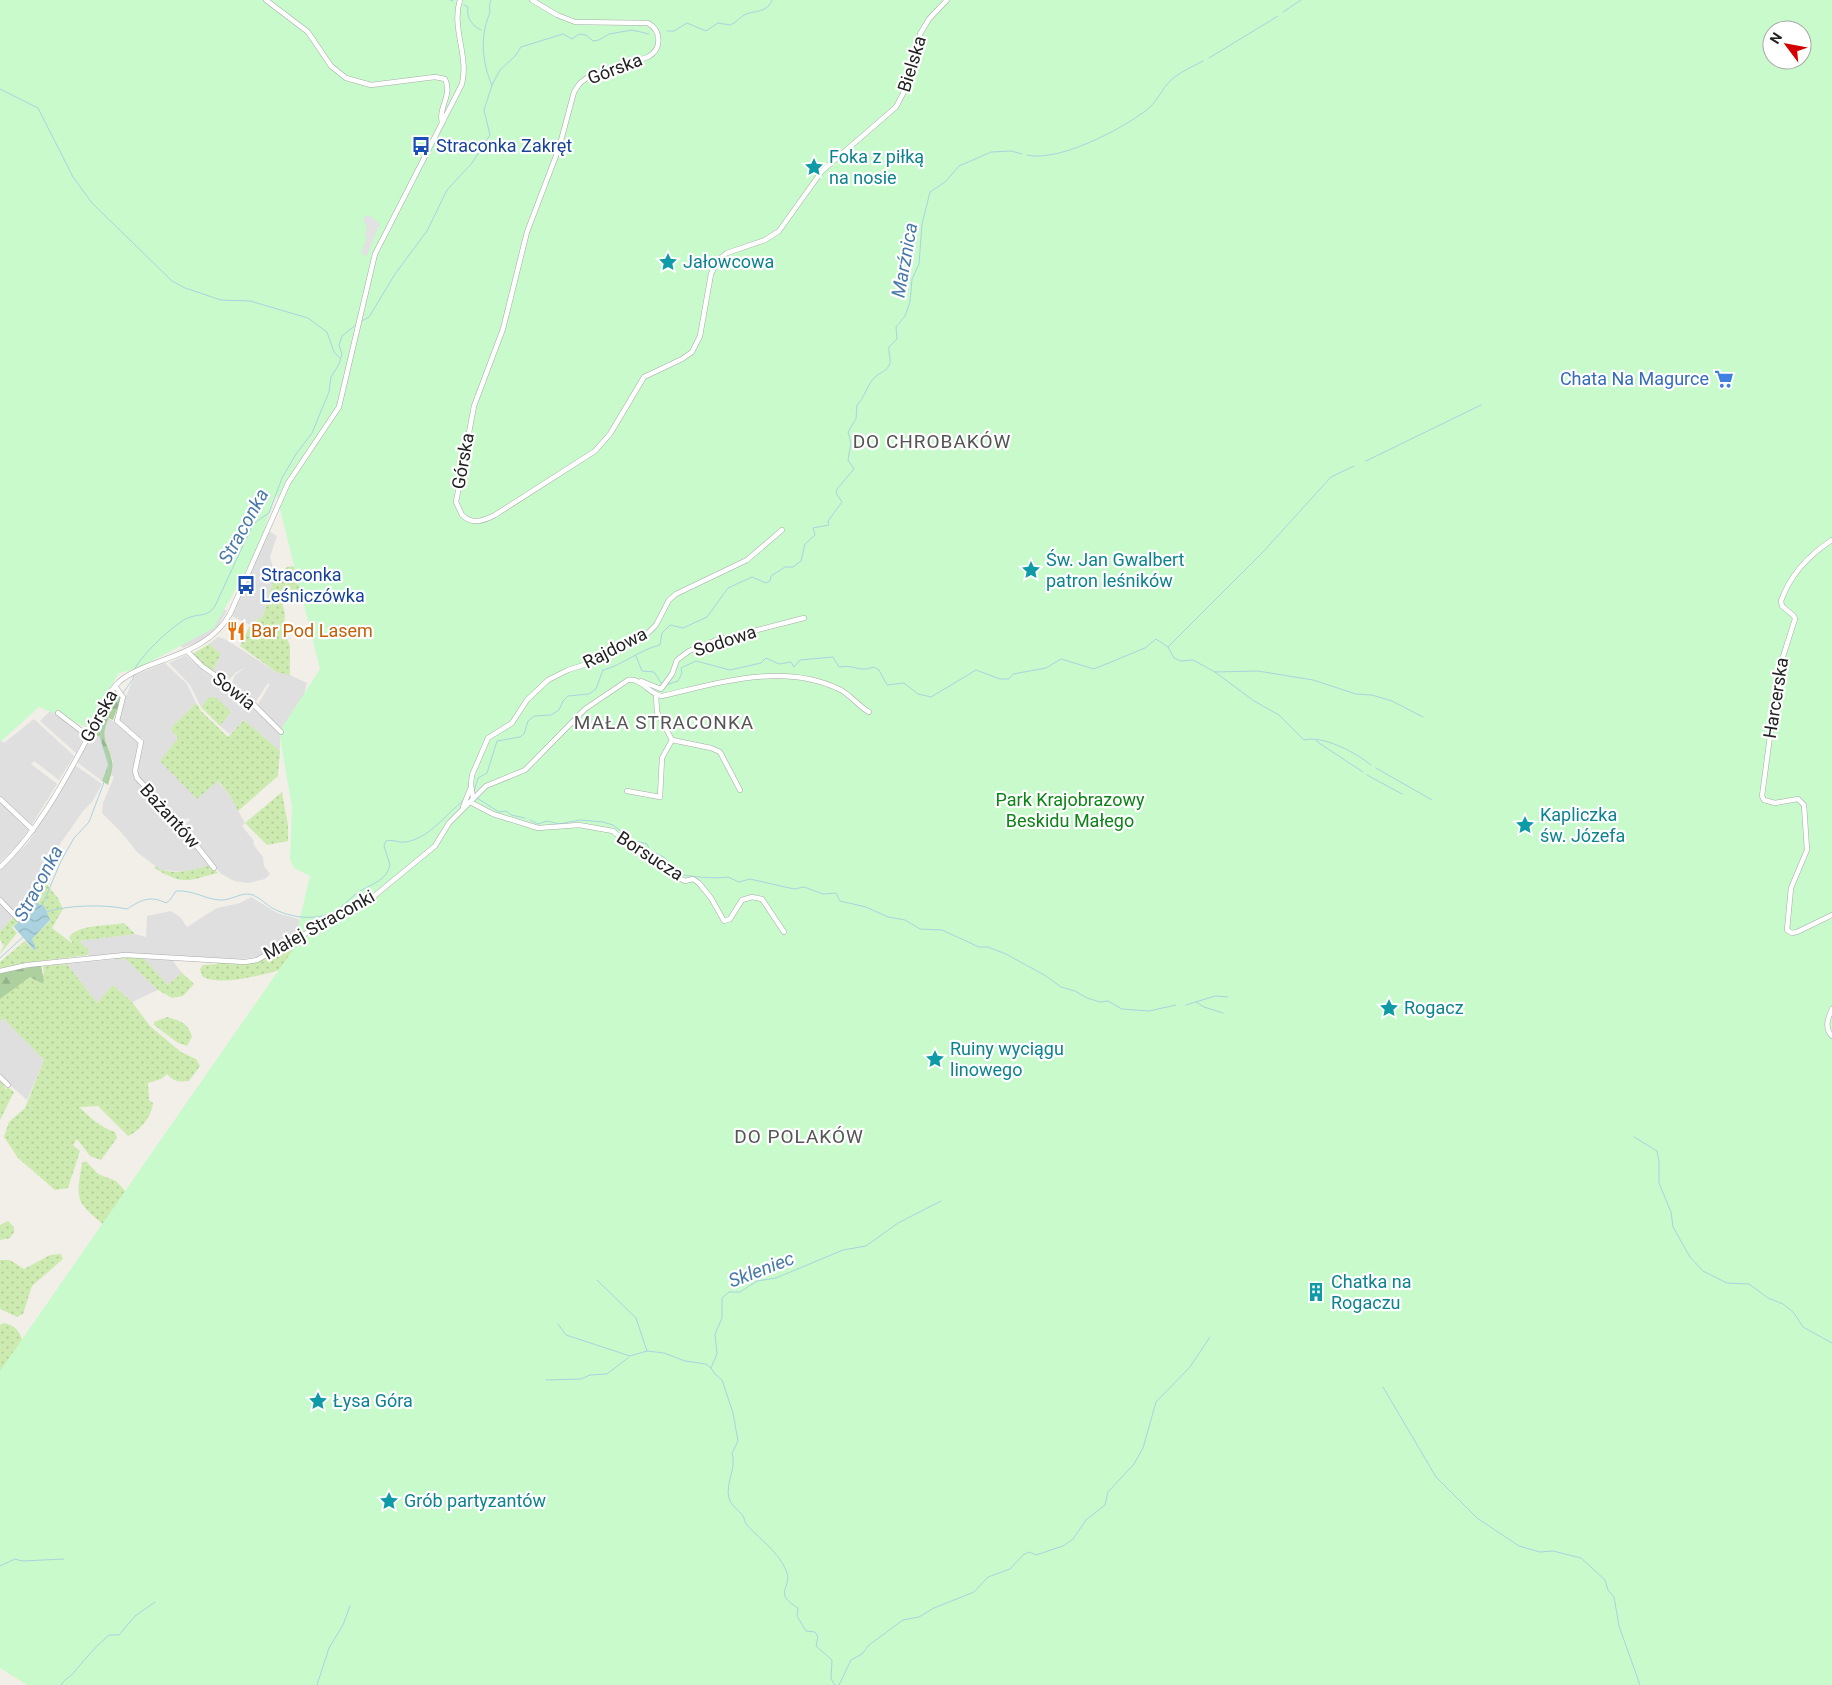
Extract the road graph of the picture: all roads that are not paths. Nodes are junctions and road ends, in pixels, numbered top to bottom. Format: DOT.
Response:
graph roads {
  1 [pos="266,0"];
  2 [pos="460,0"];
  3 [pos="532,0"];
  4 [pos="946,0"];
  5 [pos="442,123"];
  6 [pos="875,125"];
  7 [pos="782,530"];
  8 [pos="1832,540"];
  9 [pos="804,618"];
  10 [pos="187,651"];
  11 [pos="636,680"];
  12 [pos="115,686"];
  13 [pos="656,695"];
  14 [pos="869,712"];
  15 [pos="58,713"];
  16 [pos="280,732"];
  17 [pos="88,736"];
  18 [pos="672,740"];
  19 [pos="471,786"];
  20 [pos="740,790"];
  21 [pos="627,791"];
  22 [pos="0,799"];
  23 [pos="472,799"];
  24 [pos="463,809"];
  25 [pos="33,830"];
  26 [pos="0,867"];
  27 [pos="214,868"];
  28 [pos="0,900"];
  29 [pos="1832,915"];
  30 [pos="18,919"];
  31 [pos="784,932"];
  32 [pos="0,972"];
  33 [pos="1832,1009"];
  34 [pos="1832,1036"];
  35 [pos="0,1078"];
  36 [pos="8,1085"];
  1 -- 5 [label="street"];
  2 -- 5 [label="street, Górska"];
  3 -- 6 [label="street, Górska"];
  4 -- 6 [label="street, Bielska"];
  5 -- 10 [label="street, Górska"];
  7 -- 19 [label="street, Rajdowa"];
  8 -- 29 [label="street, Harcerska"];
  9 -- 11 [label="street, Sodowa"];
  10 -- 12 [label="street, Górska"];
  10 -- 16 [label="street, Sowia"];
  11 -- 13 [label="street"];
  11 -- 23 [label="street, Małej Straconki"];
  12 -- 17 [label="street, Górska"];
  12 -- 27 [label="street, Bażantów"];
  13 -- 14 [label="street"];
  13 -- 18 [label="street"];
  15 -- 17 [label="street"];
  17 -- 25 [label="street, Górska"];
  18 -- 20 [label="street"];
  18 -- 21 [label="street"];
  19 -- 23 [label="street, Rajdowa"];
  19 -- 24 [label="street, Rajdowa"];
  22 -- 25 [label="street"];
  23 -- 24 [label="street, Małej Straconki"];
  23 -- 31 [label="street, Borsucza"];
  24 -- 32 [label="street, Małej Straconki"];
  25 -- 26 [label="street, Górska"];
  28 -- 30 [label="street"];
  33 -- 34 [label="street"];
  35 -- 36 [label="street"];
}
